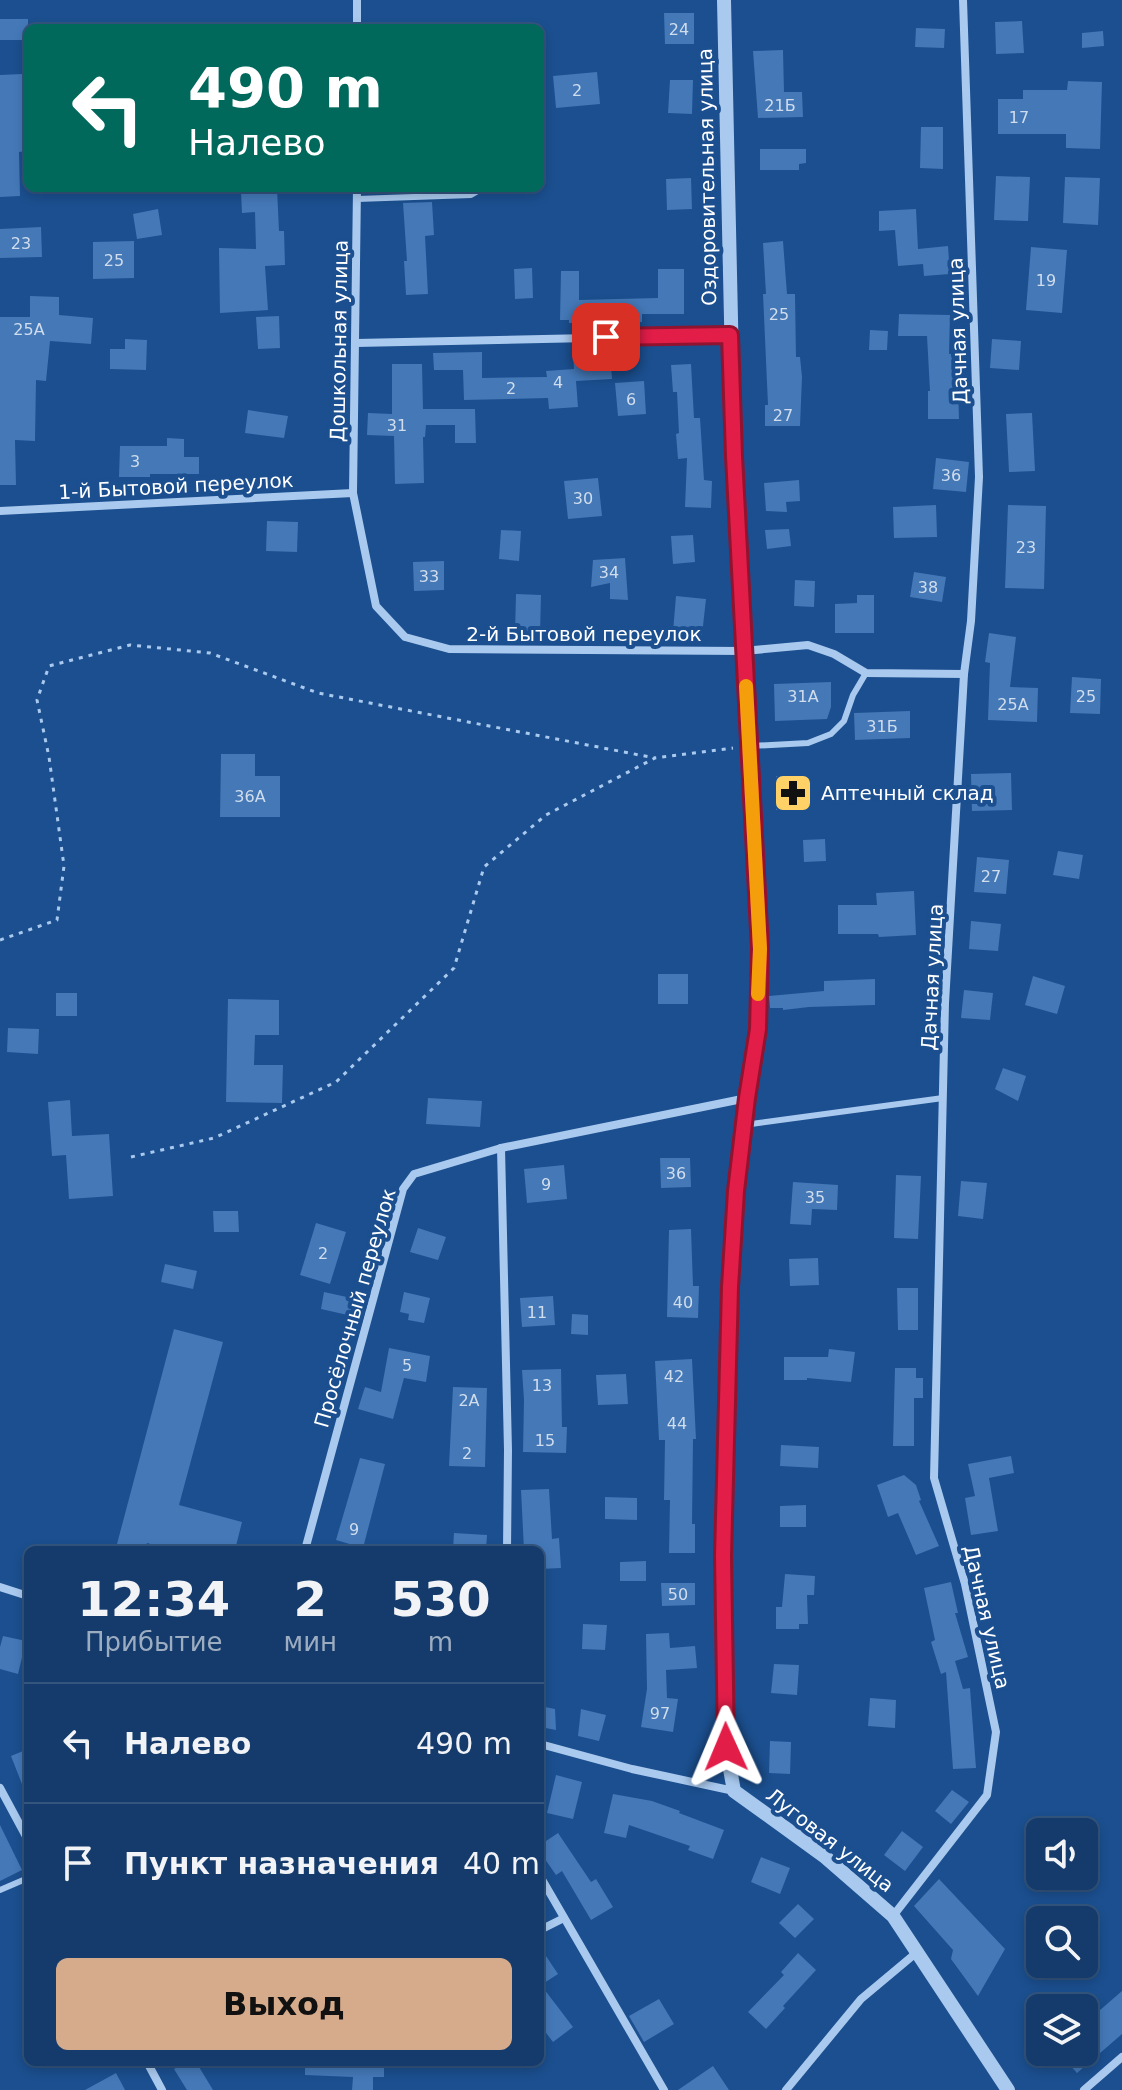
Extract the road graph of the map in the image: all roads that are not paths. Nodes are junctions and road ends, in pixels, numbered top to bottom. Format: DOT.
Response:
graph roads {
  1 [pos="357,0"];
  2 [pos="724,0"];
  3 [pos="963,0"];
  4 [pos="357,24"];
  5 [pos="357,192"];
  6 [pos="476,192"];
  7 [pos="357,199"];
  8 [pos="730,335"];
  9 [pos="356,343"];
  10 [pos="353,493"];
  11 [pos="0,511"];
  12 [pos="744,651"];
  13 [pos="866,673"];
  14 [pos="964,674"];
  15 [pos="749,747"];
  16 [pos="747,1098"];
  17 [pos="943,1098"];
  18 [pos="744,1125"];
  19 [pos="501,1148"];
  20 [pos="306,1546"];
  21 [pos="507,1546"];
  22 [pos="0,1587"];
  23 [pos="24,1595"];
  24 [pos="544,1745"];
  25 [pos="0,1788"];
  26 [pos="734,1791"];
  27 [pos="24,1833"];
  28 [pos="24,1880"];
  29 [pos="544,1883"];
  30 [pos="0,1890"];
  31 [pos="893,1916"];
  32 [pos="564,1918"];
  33 [pos="544,1928"];
  34 [pos="916,1953"];
  35 [pos="1122,2057"];
  36 [pos="149,2066"];
  37 [pos="162,2090"];
  38 [pos="664,2090"];
  39 [pos="786,2090"];
  40 [pos="1008,2090"];
  41 [pos="1084,2090"];
  1 -- 4 [label="street"];
  2 -- 8 [label="street, Оздоровительная улица"];
  3 -- 14 [label="street, Дачная улица"];
  5 -- 7 [label="street, Дошкольная улица"];
  6 -- 7 [label="lane"];
  7 -- 9 [label="street, Дошкольная улица"];
  8 -- 9 [label="street"];
  8 -- 12 [label="street, Оздоровительная улица"];
  9 -- 10 [label="street, Дошкольная улица"];
  10 -- 11 [label="street, 1-й Бытовой переулок"];
  10 -- 12 [label="street, 2-й Бытовой переулок"];
  12 -- 13 [label="street, 2-й Бытовой переулок"];
  12 -- 15 [label="street, Оздоровительная улица"];
  13 -- 14 [label="street, 2-й Бытовой переулок"];
  13 -- 15 [label="lane"];
  14 -- 17 [label="street, Дачная улица"];
  15 -- 16 [label="street, Оздоровительная улица"];
  16 -- 18 [label="street, Оздоровительная улица"];
  16 -- 19 [label="street, Просёлочный переулок"];
  17 -- 18 [label="lane"];
  17 -- 31 [label="street, Дачная улица"];
  18 -- 26 [label="street, Оздоровительная улица"];
  19 -- 20 [label="street, Просёлочный переулок"];
  19 -- 21 [label="street"];
  22 -- 23 [label="street"];
  24 -- 26 [label="street, Луговая улица"];
  25 -- 27 [label="street"];
  26 -- 31 [label="street, Луговая улица"];
  28 -- 30 [label="lane"];
  29 -- 32 [label="street"];
  31 -- 34 [label="street, Луговая улица"];
  32 -- 33 [label="street"];
  32 -- 38 [label="street"];
  34 -- 39 [label="street"];
  34 -- 40 [label="street, Луговая улица"];
  35 -- 41 [label="street"];
  36 -- 37 [label="street"];
}
